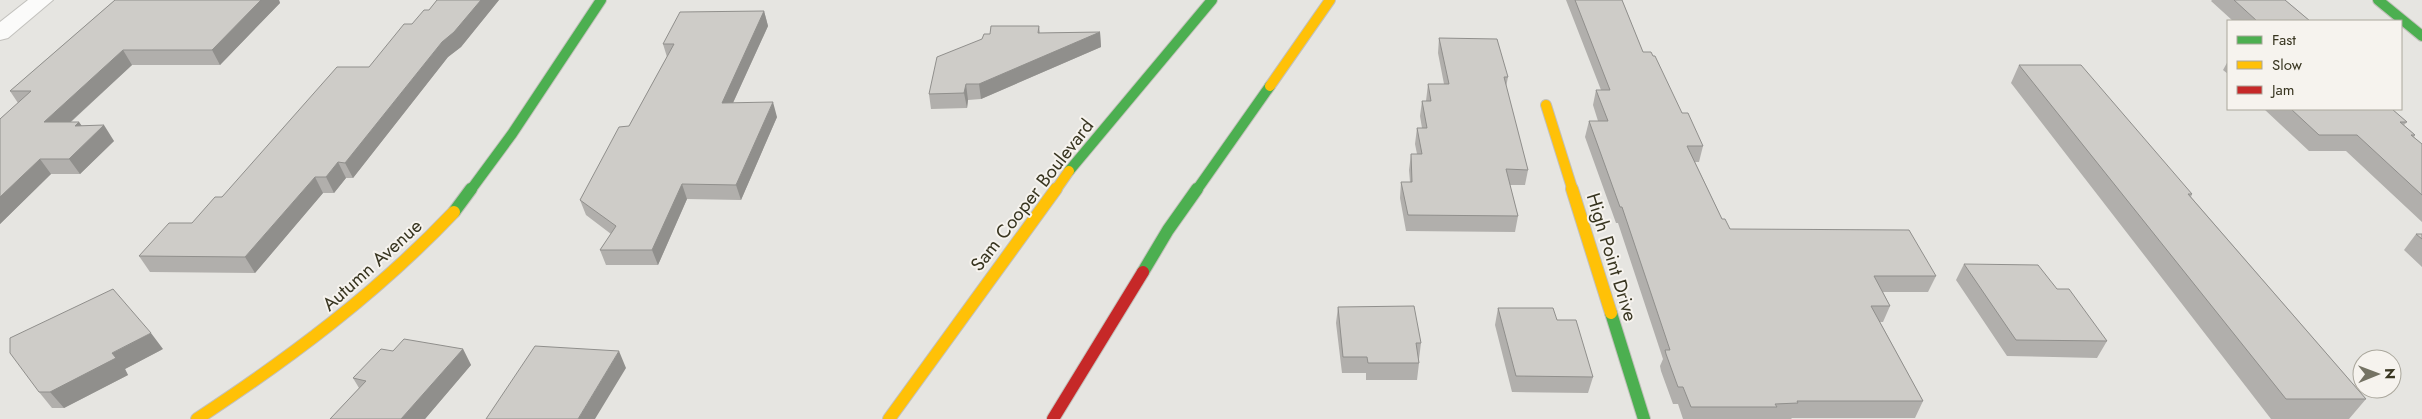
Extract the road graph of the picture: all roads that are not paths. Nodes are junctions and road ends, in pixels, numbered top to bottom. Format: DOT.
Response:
graph roads {
  1 [pos="42,0"];
  2 [pos="601,0"];
  3 [pos="1212,0"];
  4 [pos="1330,0"];
  5 [pos="2378,0"];
  6 [pos="0,32"];
  7 [pos="2422,36"];
  8 [pos="1546,105"];
  9 [pos="197,419"];
  10 [pos="888,419"];
  11 [pos="1053,419"];
  12 [pos="1644,419"];
  1 -- 6 [label="street"];
  2 -- 9 [label="main road, Autumn Avenue"];
  3 -- 10 [label="main road, Sam Cooper Boulevard"];
  4 -- 11 [label="main road"];
  5 -- 7 [label="main road"];
  8 -- 12 [label="main road, High Point Drive"];
}
